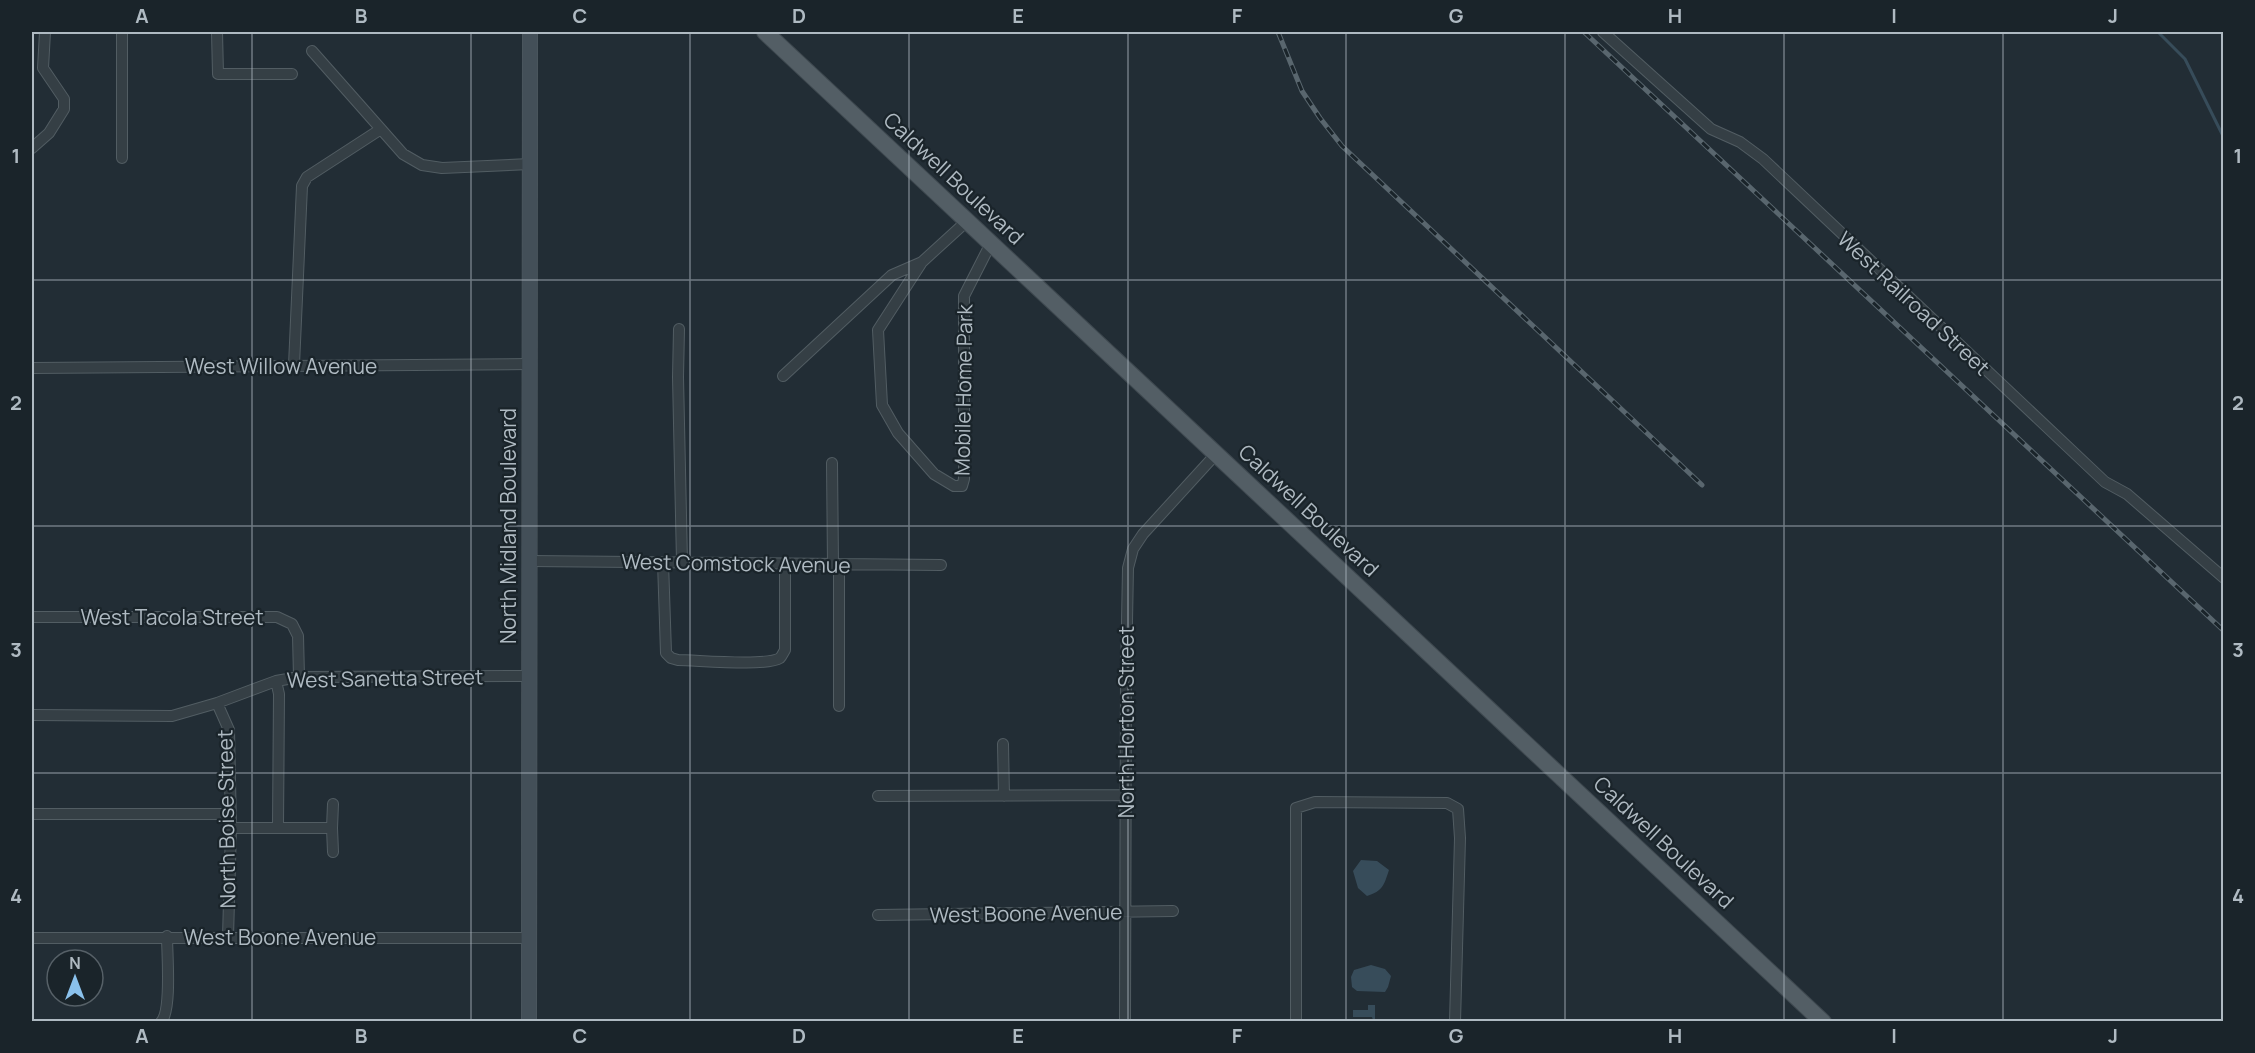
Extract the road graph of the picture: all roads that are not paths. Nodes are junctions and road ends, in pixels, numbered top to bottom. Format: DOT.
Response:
graph roads {
  1 [pos="45,32"];
  2 [pos="122,32"];
  3 [pos="217,32"];
  4 [pos="530,32"];
  5 [pos="765,32"];
  6 [pos="1603,32"];
  7 [pos="312,51"];
  8 [pos="292,74"];
  9 [pos="381,129"];
  10 [pos="32,148"];
  11 [pos="122,159"];
  12 [pos="530,164"];
  13 [pos="967,221"];
  14 [pos="991,243"];
  15 [pos="922,262"];
  16 [pos="679,329"];
  17 [pos="530,364"];
  18 [pos="294,365"];
  19 [pos="32,368"];
  20 [pos="783,375"];
  21 [pos="1216,454"];
  22 [pos="831,464"];
  23 [pos="530,561"];
  24 [pos="663,562"];
  25 [pos="681,562"];
  26 [pos="785,563"];
  27 [pos="836,564"];
  28 [pos="941,565"];
  29 [pos="2223,578"];
  30 [pos="32,617"];
  31 [pos="528,676"];
  32 [pos="299,677"];
  33 [pos="276,681"];
  34 [pos="217,703"];
  35 [pos="839,706"];
  36 [pos="32,715"];
  37 [pos="1003,744"];
  38 [pos="1125,795"];
  39 [pos="878,796"];
  40 [pos="1004,796"];
  41 [pos="333,804"];
  42 [pos="32,814"];
  43 [pos="230,814"];
  44 [pos="278,827"];
  45 [pos="231,828"];
  46 [pos="332,828"];
  47 [pos="333,852"];
  48 [pos="1125,911"];
  49 [pos="1173,911"];
  50 [pos="878,915"];
  51 [pos="167,936"];
  52 [pos="228,937"];
  53 [pos="32,938"];
  54 [pos="529,938"];
  55 [pos="161,1022"];
  56 [pos="529,1022"];
  57 [pos="1125,1022"];
  58 [pos="1296,1022"];
  59 [pos="1455,1022"];
  60 [pos="1823,1022"];
  1 -- 10 [label="street"];
  2 -- 11 [label="street"];
  3 -- 8 [label="street"];
  4 -- 12 [label="main road, North Midland Boulevard"];
  5 -- 13 [label="main road, Caldwell Boulevard"];
  6 -- 29 [label="street, West Railroad Street"];
  7 -- 9 [label="street"];
  9 -- 12 [label="street"];
  9 -- 18 [label="street"];
  12 -- 17 [label="main road, North Midland Boulevard"];
  13 -- 14 [label="main road, Caldwell Boulevard"];
  13 -- 15 [label="street, Mobile Home Park"];
  14 -- 15 [label="street, Mobile Home Park"];
  14 -- 21 [label="main road, Caldwell Boulevard"];
  15 -- 20 [label="street, Mobile Home Park"];
  16 -- 25 [label="street"];
  17 -- 18 [label="street, West Willow Avenue"];
  17 -- 23 [label="main road, North Midland Boulevard"];
  18 -- 19 [label="street, West Willow Avenue"];
  21 -- 38 [label="street, North Horton Street"];
  21 -- 60 [label="main road, Caldwell Boulevard"];
  22 -- 27 [label="street"];
  23 -- 24 [label="street, West Comstock Avenue"];
  23 -- 31 [label="main road, North Midland Boulevard"];
  24 -- 25 [label="street, West Comstock Avenue"];
  24 -- 26 [label="street"];
  25 -- 26 [label="street, West Comstock Avenue"];
  26 -- 27 [label="street, West Comstock Avenue"];
  27 -- 28 [label="street, West Comstock Avenue"];
  27 -- 35 [label="street"];
  30 -- 32 [label="street, West Tacola Street"];
  31 -- 32 [label="street, West Sanetta Street"];
  31 -- 54 [label="main road, North Midland Boulevard"];
  32 -- 33 [label="street, West Sanetta Street"];
  33 -- 34 [label="street, West Sanetta Street"];
  33 -- 44 [label="street"];
  34 -- 36 [label="street, West Sanetta Street"];
  34 -- 43 [label="street, North Boise Street"];
  37 -- 40 [label="street"];
  38 -- 40 [label="street"];
  38 -- 48 [label="street, North Horton Street"];
  39 -- 40 [label="street"];
  41 -- 46 [label="street"];
  42 -- 43 [label="street"];
  43 -- 45 [label="street, North Boise Street"];
  44 -- 45 [label="street"];
  44 -- 46 [label="street"];
  45 -- 52 [label="street, North Boise Street"];
  46 -- 47 [label="street"];
  48 -- 49 [label="street, West Boone Avenue"];
  48 -- 50 [label="street, West Boone Avenue"];
  48 -- 57 [label="street, North Horton Street"];
  51 -- 52 [label="street, West Boone Avenue"];
  51 -- 53 [label="street, West Boone Avenue"];
  51 -- 55 [label="street"];
  52 -- 54 [label="street, West Boone Avenue"];
  54 -- 56 [label="main road, North Midland Boulevard"];
  58 -- 59 [label="street"];
}
